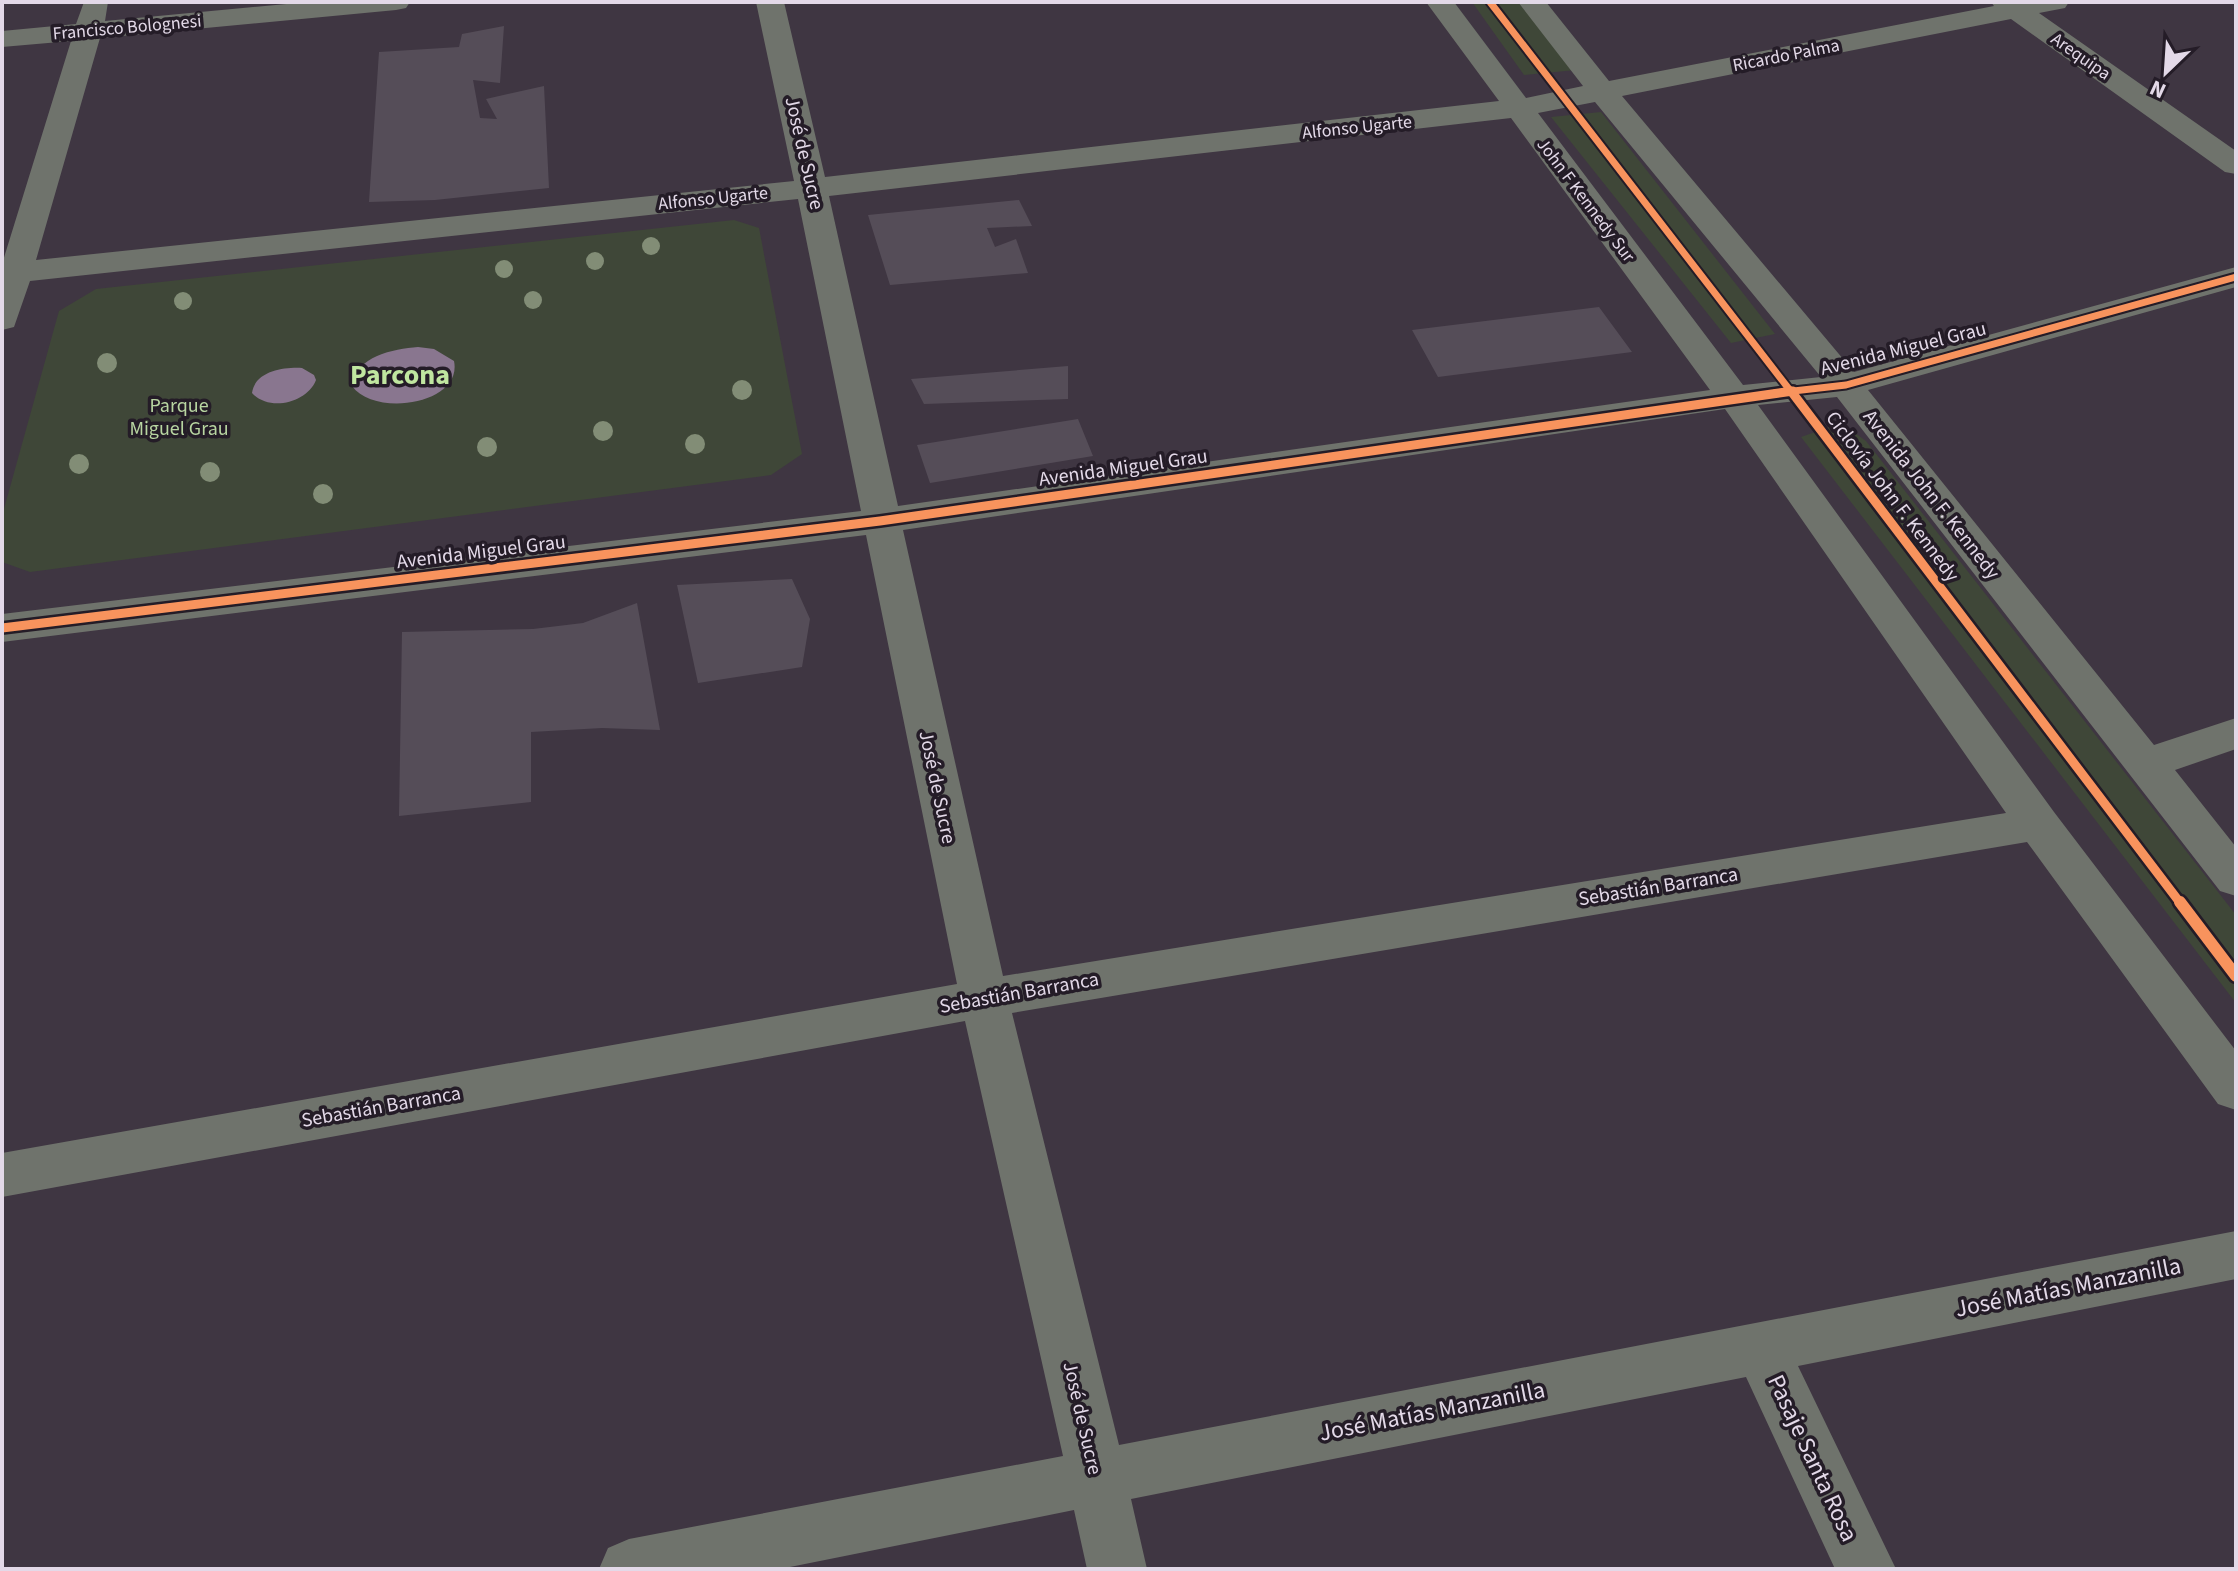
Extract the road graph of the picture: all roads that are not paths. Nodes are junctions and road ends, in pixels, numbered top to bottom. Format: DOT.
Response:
graph roads {
  1 [pos="396,2"];
  2 [pos="770,2"];
  3 [pos="1440,2"];
  4 [pos="1532,2"];
  5 [pos="2055,2"];
  6 [pos="2011,6"];
  7 [pos="92,17"];
  8 [pos="2,39"];
  9 [pos="1601,90"];
  10 [pos="1518,108"];
  11 [pos="2236,165"];
  12 [pos="813,188"];
  13 [pos="8,273"];
  14 [pos="2236,277"];
  15 [pos="2,320"];
  16 [pos="1846,385"];
  17 [pos="1734,397"];
  18 [pos="880,521"];
  19 [pos="2,628"];
  20 [pos="2236,733"];
  21 [pos="2146,764"];
  22 [pos="2038,824"];
  23 [pos="2236,879"];
  24 [pos="984,998"];
  25 [pos="2236,1089"];
  26 [pos="2,1175"];
  27 [pos="2236,1255"];
  28 [pos="1760,1346"];
  29 [pos="1098,1478"];
  30 [pos="629,1569"];
  31 [pos="1117,1569"];
  32 [pos="1866,1569"];
  1 -- 7 [label="street, Francisco Bolognesi"];
  2 -- 12 [label="street, José de Sucre"];
  3 -- 10 [label="street, John F Kennedy Sur"];
  4 -- 9 [label="street, Avenida John F. Kennedy"];
  5 -- 6 [label="street, Ricardo Palma"];
  6 -- 9 [label="street, Ricardo Palma"];
  6 -- 11 [label="street, Arequipa"];
  7 -- 8 [label="street, Francisco Bolognesi"];
  7 -- 13 [label="street"];
  9 -- 10 [label="street, Ricardo Palma"];
  9 -- 16 [label="street, Avenida John F. Kennedy"];
  10 -- 12 [label="street, Alfonso Ugarte"];
  10 -- 17 [label="street, John F Kennedy Sur"];
  12 -- 13 [label="street, Alfonso Ugarte"];
  12 -- 18 [label="street, José de Sucre"];
  13 -- 15 [label="street"];
  14 -- 16 [label="street, Avenida Miguel Grau"];
  16 -- 17 [label="street, Avenida Miguel Grau"];
  16 -- 21 [label="street, Avenida John F. Kennedy"];
  17 -- 18 [label="street, Avenida Miguel Grau"];
  17 -- 22 [label="street"];
  18 -- 19 [label="street, Avenida Miguel Grau"];
  18 -- 24 [label="street, José de Sucre"];
  20 -- 21 [label="street"];
  21 -- 23 [label="street, Avenida John F. Kennedy"];
  22 -- 24 [label="street, Sebastián Barranca"];
  22 -- 25 [label="street"];
  24 -- 26 [label="street, Sebastián Barranca"];
  24 -- 29 [label="street, José de Sucre"];
  27 -- 28 [label="street, José Matías Manzanilla"];
  28 -- 29 [label="street, José Matías Manzanilla"];
  28 -- 32 [label="street, Pasaje Santa Rosa"];
  29 -- 30 [label="street, José Matías Manzanilla"];
  29 -- 31 [label="street, José de Sucre"];
}
